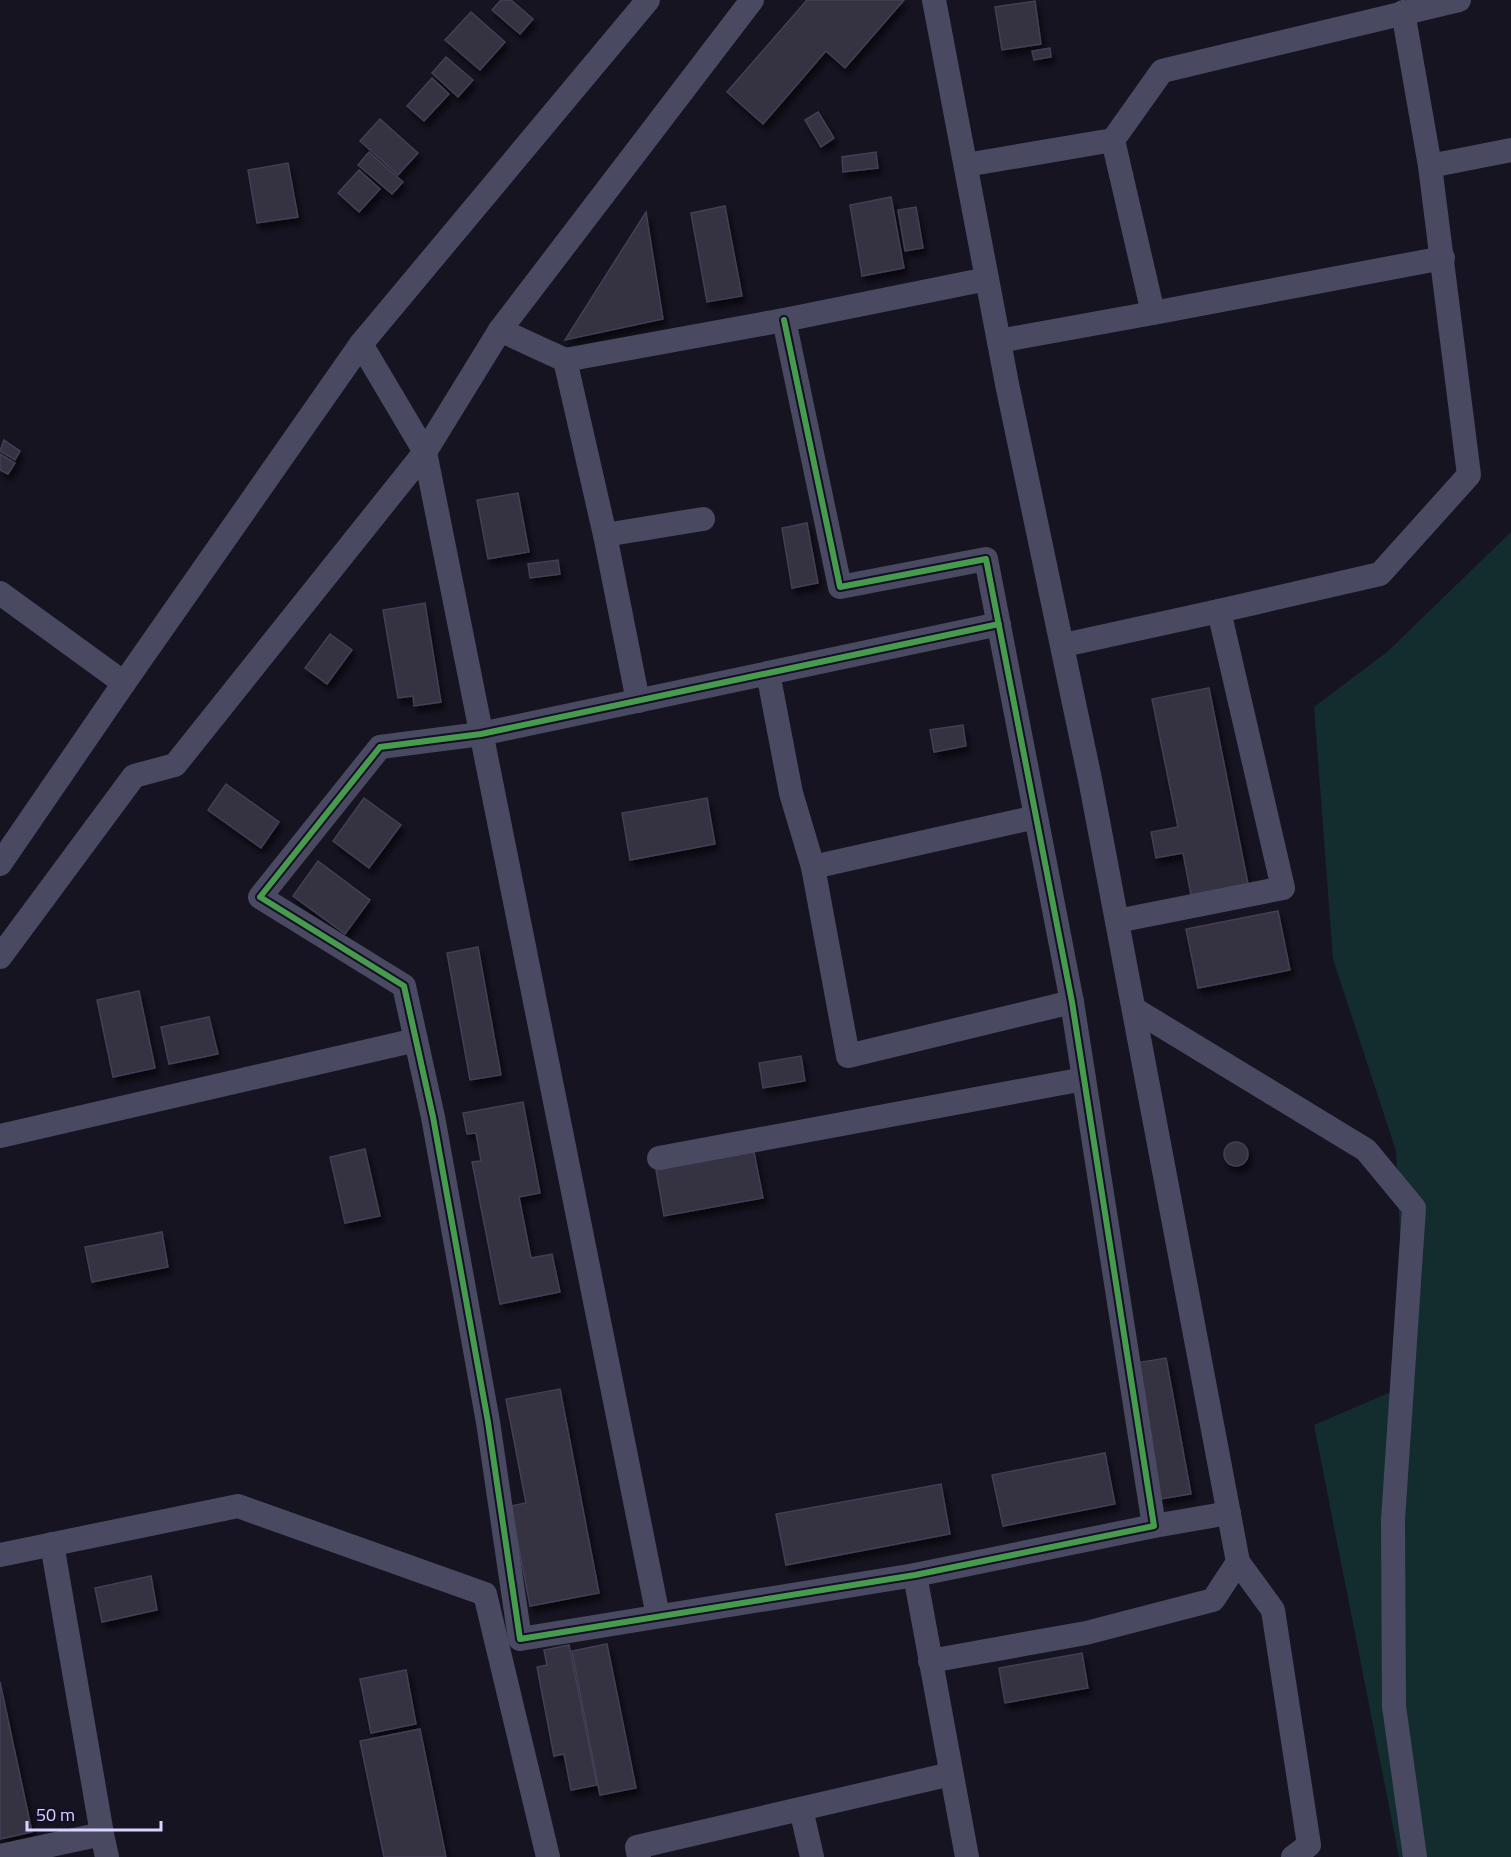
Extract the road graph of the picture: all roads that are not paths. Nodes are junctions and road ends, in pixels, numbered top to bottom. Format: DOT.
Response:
graph roads {
  1 [pos="648,0"];
  2 [pos="752,0"];
  3 [pos="934,0"];
  4 [pos="1459,0"];
  5 [pos="1403,12"];
  6 [pos="1113,140"];
  7 [pos="1511,150"];
  8 [pos="966,165"];
  9 [pos="1430,166"];
  10 [pos="1443,258"];
  11 [pos="987,279"];
  12 [pos="1153,313"];
  13 [pos="784,320"];
  14 [pos="500,330"];
  15 [pos="999,341"];
  16 [pos="361,344"];
  17 [pos="565,360"];
  18 [pos="425,452"];
  19 [pos="703,519"];
  20 [pos="605,536"];
  21 [pos="0,593"];
  22 [pos="1219,611"];
  23 [pos="999,624"];
  24 [pos="1064,645"];
  25 [pos="768,673"];
  26 [pos="124,682"];
  27 [pos="638,701"];
  28 [pos="481,734"];
  29 [pos="1036,817"];
  30 [pos="0,864"];
  31 [pos="813,867"];
  32 [pos="1117,921"];
  33 [pos="0,957"];
  34 [pos="1072,1002"];
  35 [pos="1134,1010"];
  36 [pos="416,1040"];
  37 [pos="1084,1078"];
  38 [pos="0,1136"];
  39 [pos="659,1158"];
  40 [pos="1229,1513"];
  41 [pos="1154,1526"];
  42 [pos="52,1544"];
  43 [pos="0,1555"];
  44 [pos="1238,1562"];
  45 [pos="915,1575"];
  46 [pos="658,1616"];
  47 [pos="930,1661"];
  48 [pos="951,1774"];
  49 [pos="801,1809"];
  50 [pos="102,1834"];
  51 [pos="0,1856"];
  52 [pos="107,1857"];
  53 [pos="548,1857"];
  54 [pos="639,1857"];
  55 [pos="812,1857"];
  56 [pos="967,1857"];
  57 [pos="1293,1857"];
  58 [pos="1415,1857"];
  1 -- 16 [label="street"];
  2 -- 14 [label="street"];
  3 -- 8 [label="street"];
  4 -- 5 [label="street"];
  5 -- 6 [label="street"];
  5 -- 9 [label="street"];
  6 -- 8 [label="street"];
  6 -- 12 [label="street"];
  7 -- 9 [label="street"];
  8 -- 11 [label="street"];
  9 -- 10 [label="street"];
  10 -- 12 [label="street"];
  10 -- 22 [label="street"];
  11 -- 13 [label="street"];
  11 -- 15 [label="street"];
  12 -- 15 [label="street"];
  13 -- 17 [label="street"];
  13 -- 23 [label="street"];
  14 -- 17 [label="street"];
  14 -- 18 [label="street"];
  15 -- 24 [label="street"];
  16 -- 18 [label="street"];
  16 -- 26 [label="street"];
  17 -- 20 [label="street"];
  18 -- 28 [label="street"];
  18 -- 33 [label="street"];
  19 -- 20 [label="street"];
  20 -- 27 [label="street"];
  21 -- 26 [label="street"];
  22 -- 24 [label="street"];
  22 -- 32 [label="street"];
  23 -- 25 [label="street"];
  23 -- 29 [label="street"];
  24 -- 32 [label="street"];
  25 -- 27 [label="street"];
  25 -- 31 [label="street"];
  26 -- 30 [label="street"];
  27 -- 28 [label="street"];
  28 -- 36 [label="street"];
  28 -- 46 [label="street"];
  29 -- 31 [label="street"];
  29 -- 34 [label="street"];
  31 -- 34 [label="street"];
  32 -- 35 [label="street"];
  34 -- 37 [label="street"];
  35 -- 40 [label="street"];
  35 -- 58 [label="street"];
  36 -- 38 [label="street"];
  36 -- 46 [label="street"];
  37 -- 39 [label="street"];
  37 -- 41 [label="street"];
  40 -- 41 [label="street"];
  40 -- 44 [label="street"];
  41 -- 45 [label="street"];
  42 -- 43 [label="street"];
  42 -- 50 [label="street"];
  42 -- 53 [label="street"];
  44 -- 47 [label="street"];
  44 -- 57 [label="street"];
  45 -- 46 [label="street"];
  45 -- 47 [label="street"];
  47 -- 48 [label="street"];
  48 -- 49 [label="street"];
  48 -- 56 [label="street"];
  49 -- 54 [label="street"];
  49 -- 55 [label="street"];
  50 -- 51 [label="street"];
  50 -- 52 [label="street"];
}
